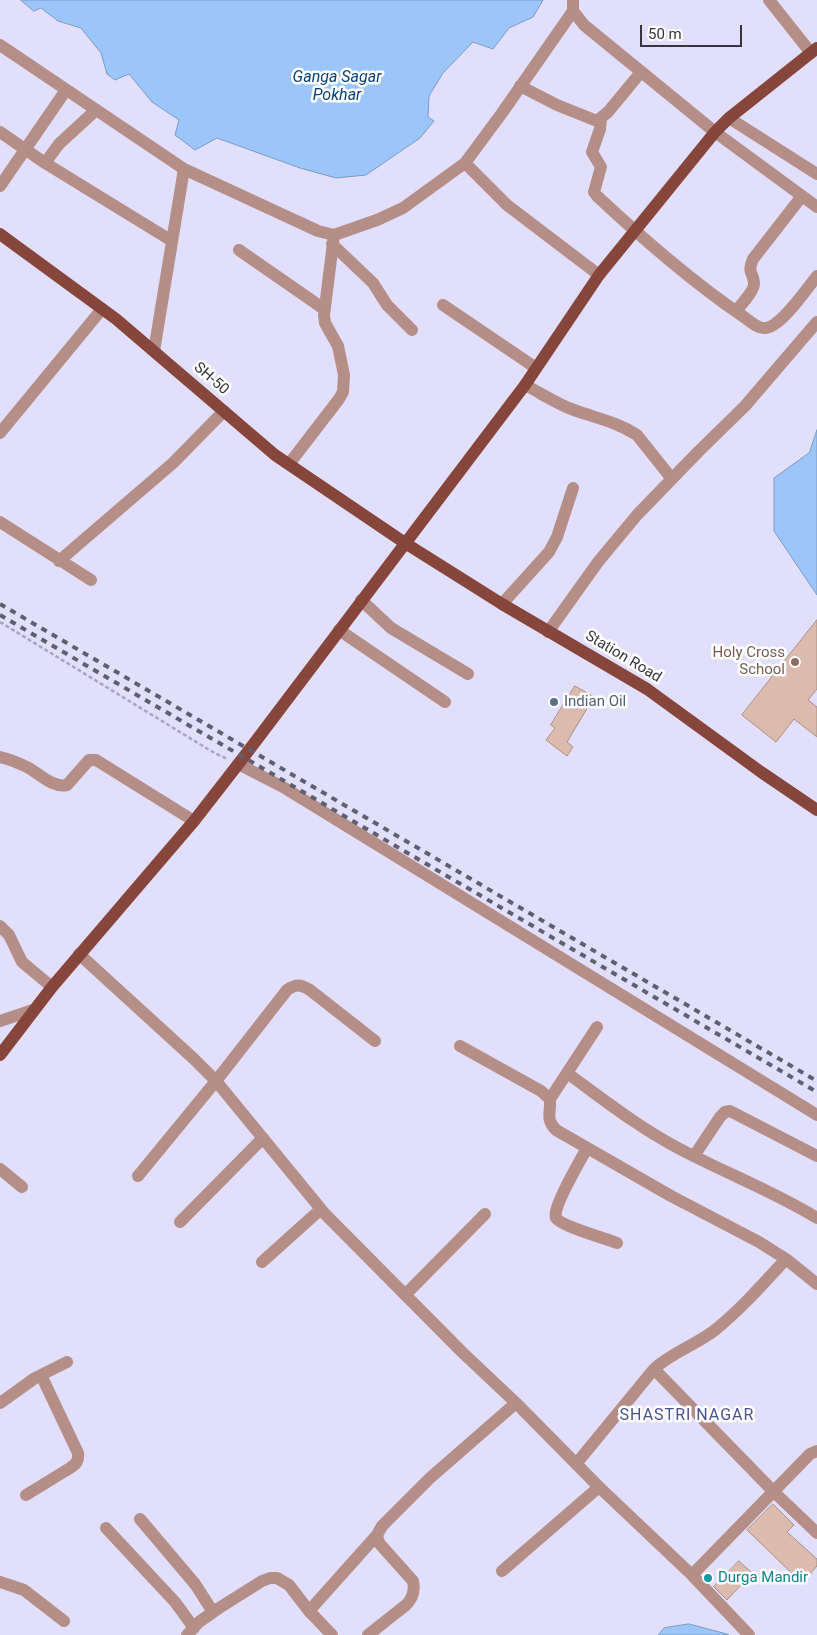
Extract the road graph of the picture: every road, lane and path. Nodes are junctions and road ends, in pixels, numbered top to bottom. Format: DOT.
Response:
graph roads {
  1 [pos="769,0"];
  2 [pos="573,6"];
  3 [pos="0,45"];
  4 [pos="814,51"];
  5 [pos="641,72"];
  6 [pos="520,86"];
  7 [pos="66,90"];
  8 [pos="96,110"];
  9 [pos="728,118"];
  10 [pos="601,119"];
  11 [pos="0,132"];
  12 [pos="715,132"];
  13 [pos="25,149"];
  14 [pos="46,163"];
  15 [pos="465,163"];
  16 [pos="184,169"];
  17 [pos="817,174"];
  18 [pos="0,186"];
  19 [pos="802,196"];
  20 [pos="817,207"];
  21 [pos="635,232"];
  22 [pos="0,234"];
  23 [pos="333,240"];
  24 [pos="172,241"];
  25 [pos="239,250"];
  26 [pos="599,275"];
  27 [pos="817,276"];
  28 [pos="443,306"];
  29 [pos="102,309"];
  30 [pos="324,309"];
  31 [pos="736,311"];
  32 [pos="817,322"];
  33 [pos="412,330"];
  34 [pos="154,351"];
  35 [pos="536,368"];
  36 [pos="525,384"];
  37 [pos="224,411"];
  38 [pos="0,433"];
  39 [pos="288,464"];
  40 [pos="672,479"];
  41 [pos="573,488"];
  42 [pos="0,522"];
  43 [pos="405,543"];
  44 [pos="59,560"];
  45 [pos="91,580"];
  46 [pos="361,600"];
  47 [pos="502,604"];
  48 [pos="0,622"];
  49 [pos="339,630"];
  50 [pos="548,632"];
  51 [pos="468,674"];
  52 [pos="445,702"];
  53 [pos="0,757"];
  54 [pos="238,764"];
  55 [pos="817,810"];
  56 [pos="194,821"];
  57 [pos="0,926"];
  58 [pos="79,954"];
  59 [pos="52,987"];
  60 [pos="33,1010"];
  61 [pos="0,1021"];
  62 [pos="596,1027"];
  63 [pos="376,1041"];
  64 [pos="460,1046"];
  65 [pos="0,1055"];
  66 [pos="567,1073"];
  67 [pos="216,1081"];
  68 [pos="550,1099"];
  69 [pos="817,1115"];
  70 [pos="263,1138"];
  71 [pos="586,1148"];
  72 [pos="694,1156"];
  73 [pos="817,1156"];
  74 [pos="0,1169"];
  75 [pos="138,1176"];
  76 [pos="22,1186"];
  77 [pos="321,1209"];
  78 [pos="485,1214"];
  79 [pos="817,1218"];
  80 [pos="180,1222"];
  81 [pos="617,1243"];
  82 [pos="786,1259"];
  83 [pos="262,1262"];
  84 [pos="817,1284"];
  85 [pos="406,1295"];
  86 [pos="67,1362"];
  87 [pos="654,1369"];
  88 [pos="41,1375"];
  89 [pos="0,1403"];
  90 [pos="516,1403"];
  91 [pos="817,1451"];
  92 [pos="576,1464"];
  93 [pos="599,1487"];
  94 [pos="774,1492"];
  95 [pos="26,1495"];
  96 [pos="140,1519"];
  97 [pos="106,1528"];
  98 [pos="817,1533"];
  99 [pos="378,1535"];
  100 [pos="502,1571"];
  101 [pos="692,1575"];
  102 [pos="0,1582"];
  103 [pos="309,1611"];
  104 [pos="213,1612"];
  105 [pos="64,1621"];
  106 [pos="191,1632"];
  107 [pos="332,1635"];
  108 [pos="368,1635"];
  109 [pos="749,1635"];
  1 -- 4 [label="street"];
  2 -- 5 [label="street"];
  2 -- 6 [label="street"];
  3 -- 7 [label="street"];
  4 -- 9 [label="main road"];
  5 -- 10 [label="street"];
  5 -- 12 [label="street"];
  6 -- 10 [label="street"];
  6 -- 15 [label="street"];
  7 -- 8 [label="street"];
  7 -- 13 [label="street"];
  8 -- 14 [label="street"];
  8 -- 16 [label="street"];
  9 -- 12 [label="main road"];
  9 -- 17 [label="street"];
  10 -- 21 [label="street"];
  11 -- 13 [label="street"];
  12 -- 19 [label="street"];
  12 -- 21 [label="main road"];
  13 -- 14 [label="street"];
  13 -- 18 [label="street"];
  14 -- 24 [label="street"];
  15 -- 23 [label="street"];
  15 -- 26 [label="street"];
  16 -- 23 [label="street"];
  16 -- 24 [label="street"];
  19 -- 20 [label="street"];
  19 -- 31 [label="street"];
  21 -- 26 [label="main road"];
  21 -- 31 [label="street"];
  22 -- 29 [label="main road, SH-50"];
  23 -- 30 [label="street"];
  23 -- 33 [label="street"];
  24 -- 34 [label="street"];
  25 -- 30 [label="street"];
  26 -- 35 [label="main road"];
  27 -- 31 [label="street"];
  28 -- 35 [label="street"];
  29 -- 34 [label="main road, SH-50"];
  29 -- 38 [label="street"];
  30 -- 39 [label="street"];
  32 -- 40 [label="street"];
  34 -- 37 [label="main road, SH-50"];
  35 -- 36 [label="main road"];
  36 -- 40 [label="street"];
  36 -- 43 [label="main road"];
  37 -- 39 [label="main road, SH-50"];
  37 -- 44 [label="street"];
  39 -- 43 [label="main road, SH-50"];
  40 -- 50 [label="street"];
  41 -- 47 [label="street"];
  42 -- 44 [label="street"];
  43 -- 46 [label="main road"];
  43 -- 47 [label="main road, Station Road"];
  44 -- 45 [label="street"];
  46 -- 49 [label="main road"];
  46 -- 51 [label="street"];
  47 -- 50 [label="main road, Station Road"];
  48 -- 54 [label="path"];
  49 -- 52 [label="street"];
  49 -- 54 [label="main road"];
  50 -- 55 [label="main road, Station Road"];
  53 -- 56 [label="street"];
  54 -- 56 [label="main road"];
  54 -- 69 [label="street"];
  56 -- 58 [label="main road"];
  57 -- 59 [label="street"];
  58 -- 59 [label="main road"];
  58 -- 67 [label="street"];
  59 -- 60 [label="main road"];
  60 -- 61 [label="street"];
  60 -- 65 [label="main road"];
  62 -- 66 [label="street"];
  63 -- 67 [label="street"];
  64 -- 68 [label="street"];
  66 -- 68 [label="street"];
  66 -- 72 [label="street"];
  67 -- 70 [label="street"];
  67 -- 75 [label="street"];
  68 -- 71 [label="street"];
  70 -- 77 [label="street"];
  70 -- 80 [label="street"];
  71 -- 81 [label="street"];
  71 -- 82 [label="street"];
  72 -- 73 [label="street"];
  72 -- 79 [label="street"];
  74 -- 76 [label="street"];
  77 -- 83 [label="street"];
  77 -- 85 [label="street"];
  78 -- 85 [label="street"];
  82 -- 84 [label="street"];
  82 -- 87 [label="street"];
  85 -- 90 [label="street"];
  86 -- 88 [label="street"];
  87 -- 92 [label="street"];
  87 -- 94 [label="street"];
  88 -- 89 [label="street"];
  88 -- 95 [label="street"];
  90 -- 92 [label="street"];
  90 -- 99 [label="street"];
  91 -- 94 [label="street"];
  92 -- 93 [label="street"];
  93 -- 100 [label="street"];
  93 -- 101 [label="street"];
  94 -- 98 [label="street"];
  94 -- 101 [label="street"];
  96 -- 104 [label="street"];
  97 -- 106 [label="street"];
  99 -- 103 [label="street"];
  99 -- 108 [label="street"];
  101 -- 109 [label="street"];
  102 -- 105 [label="street"];
  103 -- 104 [label="street"];
  103 -- 107 [label="street"];
  104 -- 106 [label="street"];
}
